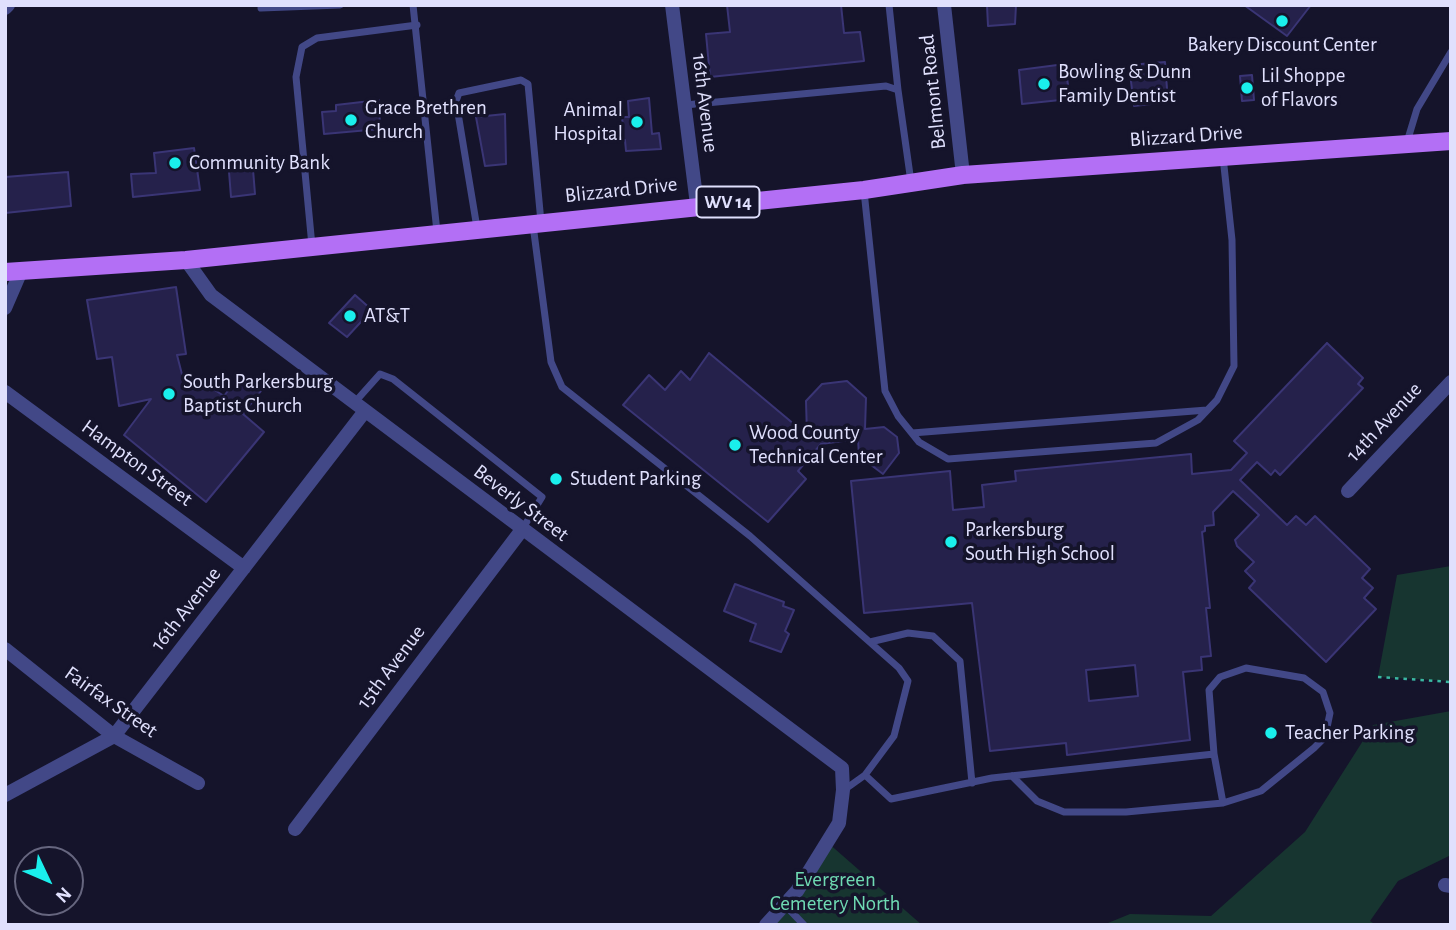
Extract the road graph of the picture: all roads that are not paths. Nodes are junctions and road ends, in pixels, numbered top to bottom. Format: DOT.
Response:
graph roads {
  1 [pos="340,5"];
  2 [pos="413,5"];
  3 [pos="672,5"];
  4 [pos="889,5"];
  5 [pos="944,5"];
  6 [pos="261,8"];
  7 [pos="417,25"];
  8 [pos="1451,52"];
  9 [pos="898,90"];
  10 [pos="685,104"];
  11 [pos="1451,141"];
  12 [pos="1406,144"];
  13 [pos="1223,156"];
  14 [pos="963,175"];
  15 [pos="911,183"];
  16 [pos="864,190"];
  17 [pos="697,205"];
  18 [pos="537,222"];
  19 [pos="477,229"];
  20 [pos="437,233"];
  21 [pos="312,247"];
  22 [pos="186,260"];
  23 [pos="13,272"];
  24 [pos="5,308"];
  25 [pos="1451,382"];
  26 [pos="5,392"];
  27 [pos="360,407"];
  28 [pos="1208,410"];
  29 [pos="912,433"];
  30 [pos="1348,491"];
  31 [pos="521,531"];
  32 [pos="244,568"];
  33 [pos="870,642"];
  34 [pos="5,649"];
  35 [pos="114,736"];
  36 [pos="1213,754"];
  37 [pos="865,775"];
  38 [pos="1012,776"];
  39 [pos="972,782"];
  40 [pos="198,783"];
  41 [pos="843,790"];
  42 [pos="5,794"];
  43 [pos="1223,803"];
  44 [pos="295,830"];
  45 [pos="784,904"];
  46 [pos="765,925"];
  47 [pos="804,925"];
  1 -- 6 [label="lane"];
  2 -- 7 [label="lane"];
  3 -- 10 [label="street, 16th Avenue"];
  4 -- 9 [label="lane"];
  5 -- 14 [label="street, Belmont Road"];
  7 -- 20 [label="lane"];
  7 -- 21 [label="lane"];
  8 -- 12 [label="lane"];
  9 -- 10 [label="lane"];
  9 -- 15 [label="lane"];
  10 -- 17 [label="street, 16th Avenue"];
  11 -- 12 [label="main road, Blizzard Drive / WV 14"];
  12 -- 13 [label="main road, Blizzard Drive / WV 14"];
  13 -- 14 [label="main road, Blizzard Drive / WV 14"];
  13 -- 28 [label="lane"];
  14 -- 15 [label="main road, Blizzard Drive / WV 14"];
  15 -- 16 [label="main road, Blizzard Drive / WV 14"];
  16 -- 17 [label="main road, Blizzard Drive / WV 14"];
  16 -- 29 [label="lane"];
  17 -- 18 [label="main road, Blizzard Drive / WV 14"];
  18 -- 19 [label="main road, Blizzard Drive / WV 14"];
  18 -- 19 [label="lane"];
  18 -- 33 [label="lane"];
  19 -- 20 [label="main road, Blizzard Drive / WV 14"];
  20 -- 21 [label="main road, Blizzard Drive / WV 14"];
  21 -- 22 [label="main road, Blizzard Drive / WV 14"];
  22 -- 23 [label="main road, Blizzard Drive / WV 14"];
  22 -- 27 [label="street, Beverly Street"];
  23 -- 24 [label="street"];
  25 -- 30 [label="street, 14th Avenue"];
  26 -- 32 [label="street, Hampton Street"];
  27 -- 31 [label="street, Beverly Street"];
  27 -- 31 [label="lane"];
  27 -- 32 [label="street, 16th Avenue"];
  28 -- 29 [label="lane"];
  28 -- 29 [label="lane"];
  31 -- 41 [label="street, Beverly Street"];
  31 -- 44 [label="street, 15th Avenue"];
  32 -- 35 [label="street, 16th Avenue"];
  33 -- 37 [label="lane"];
  33 -- 39 [label="lane"];
  34 -- 35 [label="street, Fairfax Street"];
  35 -- 40 [label="street, Fairfax Street"];
  35 -- 42 [label="street, 16th Avenue"];
  36 -- 38 [label="lane"];
  36 -- 43 [label="lane"];
  36 -- 43 [label="lane"];
  37 -- 39 [label="lane"];
  37 -- 41 [label="lane"];
  38 -- 39 [label="lane"];
  38 -- 43 [label="lane"];
  41 -- 45 [label="street"];
  45 -- 46 [label="street"];
  45 -- 47 [label="lane"];
}
